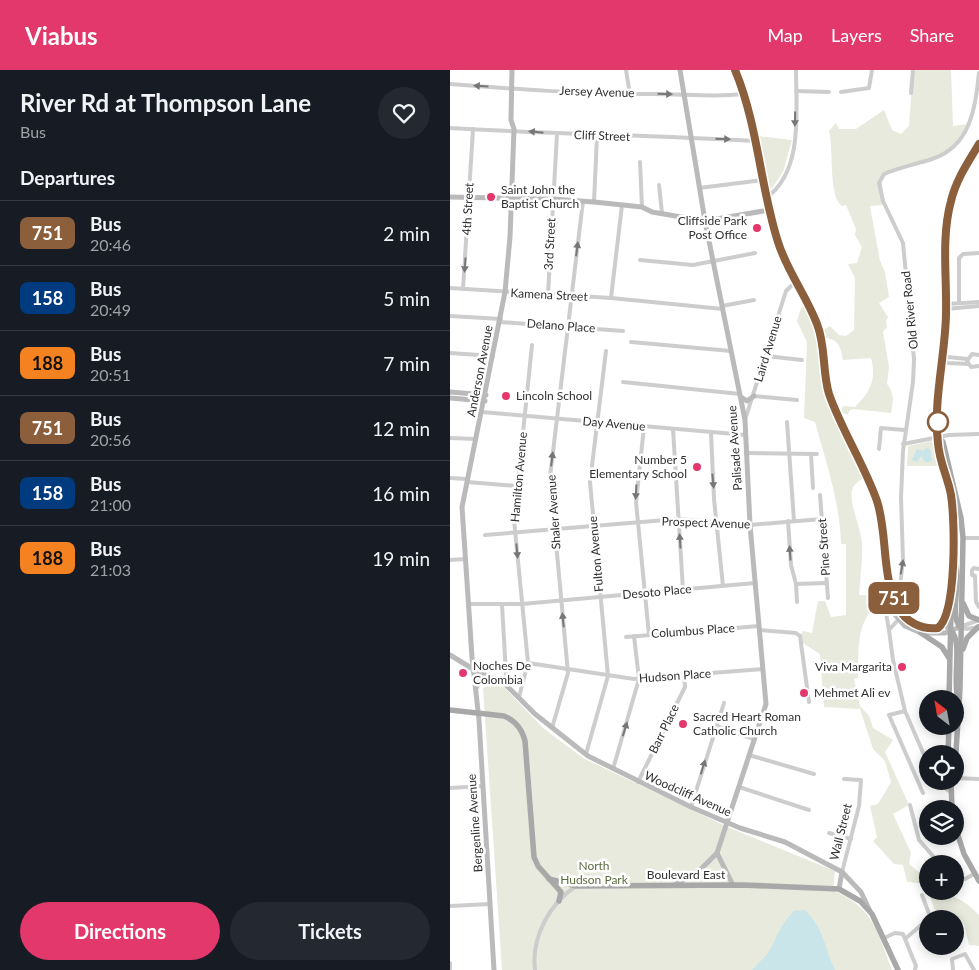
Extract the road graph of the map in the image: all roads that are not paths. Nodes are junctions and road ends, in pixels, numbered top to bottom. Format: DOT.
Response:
graph roads {
  1 [pos="512,70"];
  2 [pos="626,70"];
  3 [pos="680,70"];
  4 [pos="735,70"];
  5 [pos="796,70"];
  6 [pos="872,70"];
  7 [pos="913,70"];
  8 [pos="979,73"];
  9 [pos="450,84"];
  10 [pos="512,88"];
  11 [pos="796,91"];
  12 [pos="829,92"];
  13 [pos="841,92"];
  14 [pos="911,93"];
  15 [pos="745,94"];
  16 [pos="630,95"];
  17 [pos="684,96"];
  18 [pos="977,97"];
  19 [pos="450,128"];
  20 [pos="473,129"];
  21 [pos="514,129"];
  22 [pos="556,134"];
  23 [pos="597,136"];
  24 [pos="690,138"];
  25 [pos="755,141"];
  26 [pos="979,144"];
  27 [pos="640,162"];
  28 [pos="762,180"];
  29 [pos="659,185"];
  30 [pos="699,188"];
  31 [pos="450,197"];
  32 [pos="469,198"];
  33 [pos="511,198"];
  34 [pos="766,198"];
  35 [pos="553,199"];
  36 [pos="583,201"];
  37 [pos="594,202"];
  38 [pos="622,205"];
  39 [pos="642,207"];
  40 [pos="769,210"];
  41 [pos="662,214"];
  42 [pos="705,221"];
  43 [pos="755,253"];
  44 [pos="979,253"];
  45 [pos="640,260"];
  46 [pos="713,261"];
  47 [pos="795,282"];
  48 [pos="450,288"];
  49 [pos="463,289"];
  50 [pos="505,292"];
  51 [pos="548,295"];
  52 [pos="571,296"];
  53 [pos="611,298"];
  54 [pos="754,300"];
  55 [pos="979,302"];
  56 [pos="958,303"];
  57 [pos="979,306"];
  58 [pos="723,307"];
  59 [pos="946,307"];
  60 [pos="450,316"];
  61 [pos="501,320"];
  62 [pos="568,327"];
  63 [pos="623,331"];
  64 [pos="631,342"];
  65 [pos="532,346"];
  66 [pos="606,351"];
  67 [pos="731,351"];
  68 [pos="450,353"];
  69 [pos="492,356"];
  70 [pos="766,356"];
  71 [pos="979,356"];
  72 [pos="943,359"];
  73 [pos="967,359"];
  74 [pos="802,360"];
  75 [pos="968,364"];
  76 [pos="979,366"];
  77 [pos="623,382"];
  78 [pos="450,392"];
  79 [pos="740,395"];
  80 [pos="456,396"];
  81 [pos="754,396"];
  82 [pos="450,398"];
  83 [pos="485,398"];
  84 [pos="798,400"];
  85 [pos="482,412"];
  86 [pos="524,415"];
  87 [pos="557,418"];
  88 [pos="745,420"];
  89 [pos="597,422"];
  90 [pos="788,422"];
  91 [pos="644,427"];
  92 [pos="673,429"];
  93 [pos="904,430"];
  94 [pos="711,433"];
  95 [pos="979,434"];
  96 [pos="746,436"];
  97 [pos="938,437"];
  98 [pos="450,438"];
  99 [pos="476,439"];
  100 [pos="903,444"];
  101 [pos="879,449"];
  102 [pos="746,453"];
  103 [pos="817,454"];
  104 [pos="811,455"];
  105 [pos="789,456"];
  106 [pos="450,478"];
  107 [pos="467,481"];
  108 [pos="517,486"];
  109 [pos="813,488"];
  110 [pos="820,495"];
  111 [pos="678,519"];
  112 [pos="822,519"];
  113 [pos="788,521"];
  114 [pos="794,521"];
  115 [pos="638,522"];
  116 [pos="718,524"];
  117 [pos="750,525"];
  118 [pos="594,526"];
  119 [pos="555,530"];
  120 [pos="515,534"];
  121 [pos="485,535"];
  122 [pos="963,538"];
  123 [pos="979,538"];
  124 [pos="465,559"];
  125 [pos="953,559"];
  126 [pos="450,560"];
  127 [pos="979,569"];
  128 [pos="977,575"];
  129 [pos="755,583"];
  130 [pos="827,583"];
  131 [pos="796,584"];
  132 [pos="723,586"];
  133 [pos="683,590"];
  134 [pos="890,592"];
  135 [pos="644,593"];
  136 [pos="600,597"];
  137 [pos="828,598"];
  138 [pos="962,598"];
  139 [pos="951,599"];
  140 [pos="561,601"];
  141 [pos="797,602"];
  142 [pos="468,604"];
  143 [pos="502,604"];
  144 [pos="522,604"];
  145 [pos="979,607"];
  146 [pos="898,608"];
  147 [pos="886,613"];
  148 [pos="898,620"];
  149 [pos="979,620"];
  150 [pos="960,627"];
  151 [pos="978,627"];
  152 [pos="759,628"];
  153 [pos="938,628"];
  154 [pos="889,630"];
  155 [pos="950,630"];
  156 [pos="921,633"];
  157 [pos="648,635"];
  158 [pos="634,636"];
  159 [pos="626,637"];
  160 [pos="450,655"];
  161 [pos="950,660"];
  162 [pos="961,660"];
  163 [pos="528,663"];
  164 [pos="568,669"];
  165 [pos="763,669"];
  166 [pos="474,672"];
  167 [pos="489,675"];
  168 [pos="608,676"];
  169 [pos="684,676"];
  170 [pos="639,679"];
  171 [pos="504,682"];
  172 [pos="475,689"];
  173 [pos="949,690"];
  174 [pos="956,690"];
  175 [pos="959,690"];
  176 [pos="519,697"];
  177 [pos="724,702"];
  178 [pos="809,702"];
  179 [pos="450,710"];
  180 [pos="905,711"];
  181 [pos="478,712"];
  182 [pos="716,726"];
  183 [pos="552,728"];
  184 [pos="754,739"];
  185 [pos="920,745"];
  186 [pos="586,754"];
  187 [pos="749,755"];
  188 [pos="613,769"];
  189 [pos="814,774"];
  190 [pos="964,778"];
  191 [pos="844,779"];
  192 [pos="979,779"];
  193 [pos="638,782"];
  194 [pos="483,786"];
  195 [pos="739,787"];
  196 [pos="450,788"];
  197 [pos="946,790"];
  198 [pos="951,792"];
  199 [pos="922,793"];
  200 [pos="951,800"];
  201 [pos="910,805"];
  202 [pos="691,807"];
  203 [pos="808,810"];
  204 [pos="728,823"];
  205 [pos="829,833"];
  206 [pos="852,839"];
  207 [pos="961,845"];
  208 [pos="717,853"];
  209 [pos="932,855"];
  210 [pos="842,872"];
  211 [pos="974,874"];
  212 [pos="549,879"];
  213 [pos="964,879"];
  214 [pos="979,881"];
  215 [pos="674,885"];
  216 [pos="733,885"];
  217 [pos="576,886"];
  218 [pos="839,889"];
  219 [pos="560,901"];
  220 [pos="490,904"];
  221 [pos="450,906"];
  222 [pos="872,914"];
  223 [pos="919,927"];
  224 [pos="884,938"];
  225 [pos="905,939"];
  226 [pos="450,963"];
  227 [pos="450,970"];
  228 [pos="494,970"];
  229 [pos="535,970"];
  230 [pos="898,970"];
  231 [pos="915,970"];
  232 [pos="953,970"];
  233 [pos="974,970"];
  1 -- 10 [label="main road, Anderson Avenue"];
  2 -- 16 [label="street"];
  3 -- 17 [label="main road, Palisade Avenue"];
  4 -- 15 [label="main road"];
  5 -- 11 [label="street"];
  6 -- 13 [label="street"];
  7 -- 14 [label="street"];
  8 -- 18 [label="street, Old River Road"];
  10 -- 9 [label="street, Jersey Avenue, one-way"];
  10 -- 16 [label="street, Jersey Avenue"];
  10 -- 21 [label="main road, Anderson Avenue"];
  11 -- 12 [label="street"];
  11 -- 34 [label="street, one-way"];
  15 -- 17 [label="street, Jersey Avenue"];
  15 -- 25 [label="main road"];
  16 -- 17 [label="street, Jersey Avenue, one-way"];
  17 -- 24 [label="main road, Palisade Avenue"];
  18 -- 93 [label="street, Old River Road"];
  19 -- 20 [label="street, Cliff Street"];
  20 -- 21 [label="street, Cliff Street"];
  20 -- 32 [label="street, 4th Street"];
  22 -- 21 [label="street, Cliff Street, one-way"];
  21 -- 33 [label="main road, Anderson Avenue"];
  22 -- 23 [label="street, Cliff Street"];
  22 -- 35 [label="street, 3rd Street"];
  23 -- 24 [label="street, Cliff Street"];
  23 -- 37 [label="street"];
  24 -- 25 [label="street, Cliff Street, one-way"];
  24 -- 30 [label="main road, Palisade Avenue"];
  25 -- 28 [label="main road"];
  26 -- 59 [label="main road"];
  27 -- 39 [label="street"];
  28 -- 30 [label="street"];
  28 -- 34 [label="main road"];
  29 -- 41 [label="street"];
  30 -- 42 [label="main road, Palisade Avenue"];
  31 -- 32 [label="main road"];
  32 -- 33 [label="main road"];
  32 -- 49 [label="street, 4th Street, one-way"];
  33 -- 35 [label="main road"];
  33 -- 50 [label="main road, Anderson Avenue"];
  34 -- 40 [label="main road"];
  35 -- 36 [label="main road"];
  35 -- 51 [label="street, 3rd Street"];
  36 -- 37 [label="main road"];
  52 -- 36 [label="street, Shaler Avenue, one-way"];
  37 -- 38 [label="main road"];
  38 -- 39 [label="main road"];
  38 -- 53 [label="street"];
  39 -- 41 [label="main road"];
  40 -- 42 [label="main road"];
  40 -- 47 [label="main road"];
  41 -- 42 [label="main road"];
  42 -- 46 [label="main road, Palisade Avenue"];
  43 -- 46 [label="street"];
  44 -- 56 [label="street"];
  45 -- 46 [label="street"];
  46 -- 58 [label="main road, Palisade Avenue"];
  47 -- 70 [label="street, Laird Avenue"];
  47 -- 134 [label="main road"];
  48 -- 49 [label="street, Kamena Street"];
  49 -- 50 [label="street, Kamena Street"];
  50 -- 51 [label="street, Kamena Street"];
  50 -- 61 [label="main road, Anderson Avenue"];
  51 -- 52 [label="street, Kamena Street"];
  52 -- 53 [label="street, Kamena Street"];
  52 -- 62 [label="street, Shaler Avenue"];
  53 -- 58 [label="street, Kamena Street"];
  54 -- 58 [label="street, Kamena Street"];
  55 -- 56 [label="street"];
  56 -- 59 [label="street"];
  57 -- 59 [label="street"];
  58 -- 67 [label="main road, Palisade Avenue"];
  59 -- 72 [label="main road"];
  60 -- 61 [label="street, Delano Place"];
  61 -- 62 [label="street, Delano Place"];
  61 -- 69 [label="main road, Anderson Avenue"];
  62 -- 63 [label="street, Delano Place"];
  62 -- 87 [label="street, Shaler Avenue"];
  64 -- 67 [label="street"];
  65 -- 86 [label="street, Hamilton Avenue"];
  66 -- 89 [label="street, Fulton Avenue"];
  67 -- 79 [label="main road, Palisade Avenue"];
  68 -- 69 [label="street"];
  69 -- 83 [label="main road, Anderson Avenue"];
  70 -- 74 [label="street"];
  70 -- 81 [label="street, Laird Avenue"];
  71 -- 73 [label="street"];
  72 -- 73 [label="street"];
  72 -- 75 [label="street"];
  72 -- 97 [label="main road"];
  73 -- 75 [label="street"];
  75 -- 76 [label="street"];
  77 -- 79 [label="street"];
  78 -- 80 [label="main road"];
  79 -- 81 [label="main road"];
  79 -- 88 [label="main road, Palisade Avenue"];
  80 -- 82 [label="main road"];
  80 -- 83 [label="main road"];
  81 -- 84 [label="street"];
  81 -- 88 [label="street, Laird Avenue"];
  83 -- 85 [label="main road, Anderson Avenue"];
  85 -- 86 [label="street, Day Avenue"];
  85 -- 99 [label="main road, Anderson Avenue"];
  86 -- 87 [label="street, Day Avenue"];
  86 -- 108 [label="street, Hamilton Avenue"];
  87 -- 89 [label="street, Day Avenue"];
  119 -- 87 [label="street, Shaler Avenue, one-way"];
  88 -- 96 [label="main road, Palisade Avenue"];
  89 -- 91 [label="street, Day Avenue"];
  89 -- 118 [label="street, Fulton Avenue"];
  90 -- 105 [label="street"];
  91 -- 92 [label="street, Day Avenue"];
  91 -- 115 [label="street, one-way"];
  92 -- 94 [label="street, Day Avenue"];
  92 -- 111 [label="street"];
  93 -- 100 [label="street, Old River Road"];
  93 -- 101 [label="street"];
  94 -- 96 [label="street, Day Avenue"];
  94 -- 116 [label="street, one-way"];
  95 -- 97 [label="street"];
  96 -- 102 [label="main road, Palisade Avenue"];
  97 -- 100 [label="street"];
  97 -- 122 [label="main road"];
  97 -- 125 [label="main road"];
  98 -- 99 [label="street"];
  99 -- 107 [label="main road, Anderson Avenue"];
  146 -- 100 [label="street, Old River Road, one-way"];
  102 -- 105 [label="street"];
  102 -- 117 [label="main road, Palisade Avenue"];
  103 -- 104 [label="street"];
  104 -- 105 [label="street"];
  104 -- 109 [label="street"];
  105 -- 114 [label="street"];
  106 -- 107 [label="street"];
  107 -- 108 [label="street"];
  107 -- 124 [label="main road, Anderson Avenue"];
  108 -- 120 [label="street, Hamilton Avenue"];
  110 -- 112 [label="street, Pine Street"];
  111 -- 115 [label="street, Prospect Avenue"];
  111 -- 116 [label="street, Prospect Avenue"];
  133 -- 111 [label="street, one-way"];
  112 -- 114 [label="street, Prospect Avenue"];
  112 -- 130 [label="street, Pine Street"];
  113 -- 114 [label="street, Prospect Avenue"];
  113 -- 117 [label="street, Prospect Avenue"];
  131 -- 113 [label="street, one-way"];
  115 -- 118 [label="street, Prospect Avenue"];
  115 -- 135 [label="street"];
  116 -- 117 [label="street, Prospect Avenue"];
  116 -- 132 [label="street"];
  117 -- 129 [label="main road, Palisade Avenue"];
  118 -- 119 [label="street, Prospect Avenue"];
  118 -- 136 [label="street, Fulton Avenue"];
  119 -- 120 [label="street, Prospect Avenue"];
  119 -- 140 [label="street, Shaler Avenue"];
  120 -- 121 [label="street, Prospect Avenue"];
  120 -- 144 [label="street, Hamilton Avenue, one-way"];
  122 -- 123 [label="street"];
  122 -- 138 [label="main road"];
  124 -- 126 [label="street"];
  124 -- 142 [label="main road, Anderson Avenue"];
  125 -- 139 [label="main road"];
  125 -- 150 [label="main road"];
  127 -- 128 [label="street"];
  128 -- 145 [label="street"];
  129 -- 132 [label="street, Desoto Place"];
  129 -- 152 [label="main road, Palisade Avenue"];
  130 -- 131 [label="street"];
  130 -- 137 [label="street, Pine Street"];
  131 -- 141 [label="street"];
  132 -- 133 [label="street, Desoto Place"];
  133 -- 135 [label="street, Desoto Place"];
  134 -- 146 [label="main road"];
  134 -- 148 [label="main road"];
  135 -- 136 [label="street, Desoto Place"];
  135 -- 157 [label="street"];
  136 -- 140 [label="street, Desoto Place"];
  136 -- 168 [label="street, Fulton Avenue"];
  138 -- 149 [label="main road"];
  138 -- 150 [label="main road"];
  139 -- 153 [label="main road"];
  139 -- 155 [label="main road"];
  140 -- 144 [label="street, Desoto Place"];
  164 -- 140 [label="street, Shaler Avenue, one-way"];
  142 -- 143 [label="street, Desoto Place"];
  142 -- 166 [label="main road, Anderson Avenue"];
  143 -- 144 [label="street, Desoto Place"];
  143 -- 171 [label="street"];
  144 -- 163 [label="street, Hamilton Avenue"];
  146 -- 153 [label="main road"];
  147 -- 154 [label="street"];
  148 -- 154 [label="street"];
  148 -- 156 [label="main road"];
  149 -- 150 [label="street"];
  150 -- 151 [label="street"];
  150 -- 155 [label="main road"];
  150 -- 162 [label="main road"];
  151 -- 162 [label="main road"];
  152 -- 157 [label="street, Columbus Place"];
  152 -- 165 [label="main road, Palisade Avenue"];
  152 -- 178 [label="street, Columbus Place"];
  153 -- 155 [label="main road"];
  154 -- 180 [label="street"];
  155 -- 156 [label="main road"];
  155 -- 161 [label="main road"];
  155 -- 174 [label="main road"];
  156 -- 161 [label="main road"];
  157 -- 158 [label="street, Columbus Place"];
  158 -- 159 [label="street, Columbus Place"];
  158 -- 170 [label="street"];
  160 -- 166 [label="main road, Woodcliff Avenue"];
  161 -- 173 [label="main road"];
  162 -- 175 [label="main road"];
  163 -- 164 [label="street, Hudson Place"];
  163 -- 176 [label="street, Hamilton Avenue"];
  164 -- 168 [label="street, Hudson Place"];
  164 -- 183 [label="street, Shaler Avenue"];
  165 -- 169 [label="street, Hudson Place"];
  165 -- 184 [label="main road, Palisade Avenue"];
  166 -- 167 [label="main road, Woodcliff Avenue"];
  166 -- 172 [label="main road, Bergenline Avenue"];
  167 -- 171 [label="main road, Woodcliff Avenue"];
  167 -- 172 [label="main road"];
  168 -- 170 [label="street, Hudson Place"];
  168 -- 186 [label="street, Fulton Avenue"];
  169 -- 170 [label="street, Hudson Place"];
  169 -- 193 [label="street, Barr Place"];
  188 -- 170 [label="street, one-way"];
  171 -- 176 [label="main road, Woodcliff Avenue"];
  172 -- 181 [label="main road, Bergenline Avenue"];
  176 -- 183 [label="main road, Woodcliff Avenue"];
  177 -- 182 [label="street"];
  179 -- 181 [label="main road"];
  180 -- 185 [label="street"];
  180 -- 199 [label="street"];
  181 -- 194 [label="main road, Bergenline Avenue"];
  181 -- 212 [label="main road"];
  182 -- 184 [label="street"];
  202 -- 182 [label="street, one-way"];
  183 -- 186 [label="main road, Woodcliff Avenue"];
  184 -- 187 [label="main road, Palisade Avenue"];
  186 -- 188 [label="main road, Woodcliff Avenue"];
  187 -- 189 [label="street"];
  187 -- 195 [label="main road, Palisade Avenue"];
  188 -- 193 [label="main road, Woodcliff Avenue"];
  190 -- 192 [label="street"];
  191 -- 206 [label="street, Wall Street"];
  193 -- 202 [label="main road, Woodcliff Avenue"];
  194 -- 196 [label="street"];
  194 -- 220 [label="main road, Bergenline Avenue"];
  195 -- 203 [label="street"];
  195 -- 204 [label="main road, Palisade Avenue"];
  197 -- 198 [label="street"];
  198 -- 200 [label="main road"];
  201 -- 209 [label="street"];
  202 -- 204 [label="main road, Woodcliff Avenue"];
  204 -- 208 [label="main road, Palisade Avenue"];
  204 -- 210 [label="main road, Woodcliff Avenue"];
  205 -- 206 [label="street"];
  206 -- 210 [label="street, Wall Street"];
  207 -- 211 [label="main road"];
  208 -- 215 [label="main road"];
  208 -- 216 [label="main road"];
  210 -- 218 [label="main road, Wall Street"];
  210 -- 222 [label="main road, Woodcliff Avenue"];
  211 -- 213 [label="street"];
  211 -- 214 [label="main road"];
  212 -- 217 [label="main road, Boulevard East"];
  212 -- 219 [label="main road"];
  215 -- 216 [label="main road, Boulevard East"];
  215 -- 217 [label="main road, Boulevard East"];
  216 -- 218 [label="main road, Boulevard East"];
  217 -- 219 [label="street"];
  218 -- 222 [label="main road, Boulevard East"];
  219 -- 229 [label="street"];
  220 -- 221 [label="street"];
  220 -- 228 [label="main road, Bergenline Avenue"];
  222 -- 224 [label="main road, Boulevard East"];
  223 -- 225 [label="street"];
  224 -- 225 [label="street"];
  224 -- 230 [label="main road, Boulevard East"];
  225 -- 231 [label="street"];
  226 -- 227 [label="street"];
  232 -- 233 [label="street"];
}
